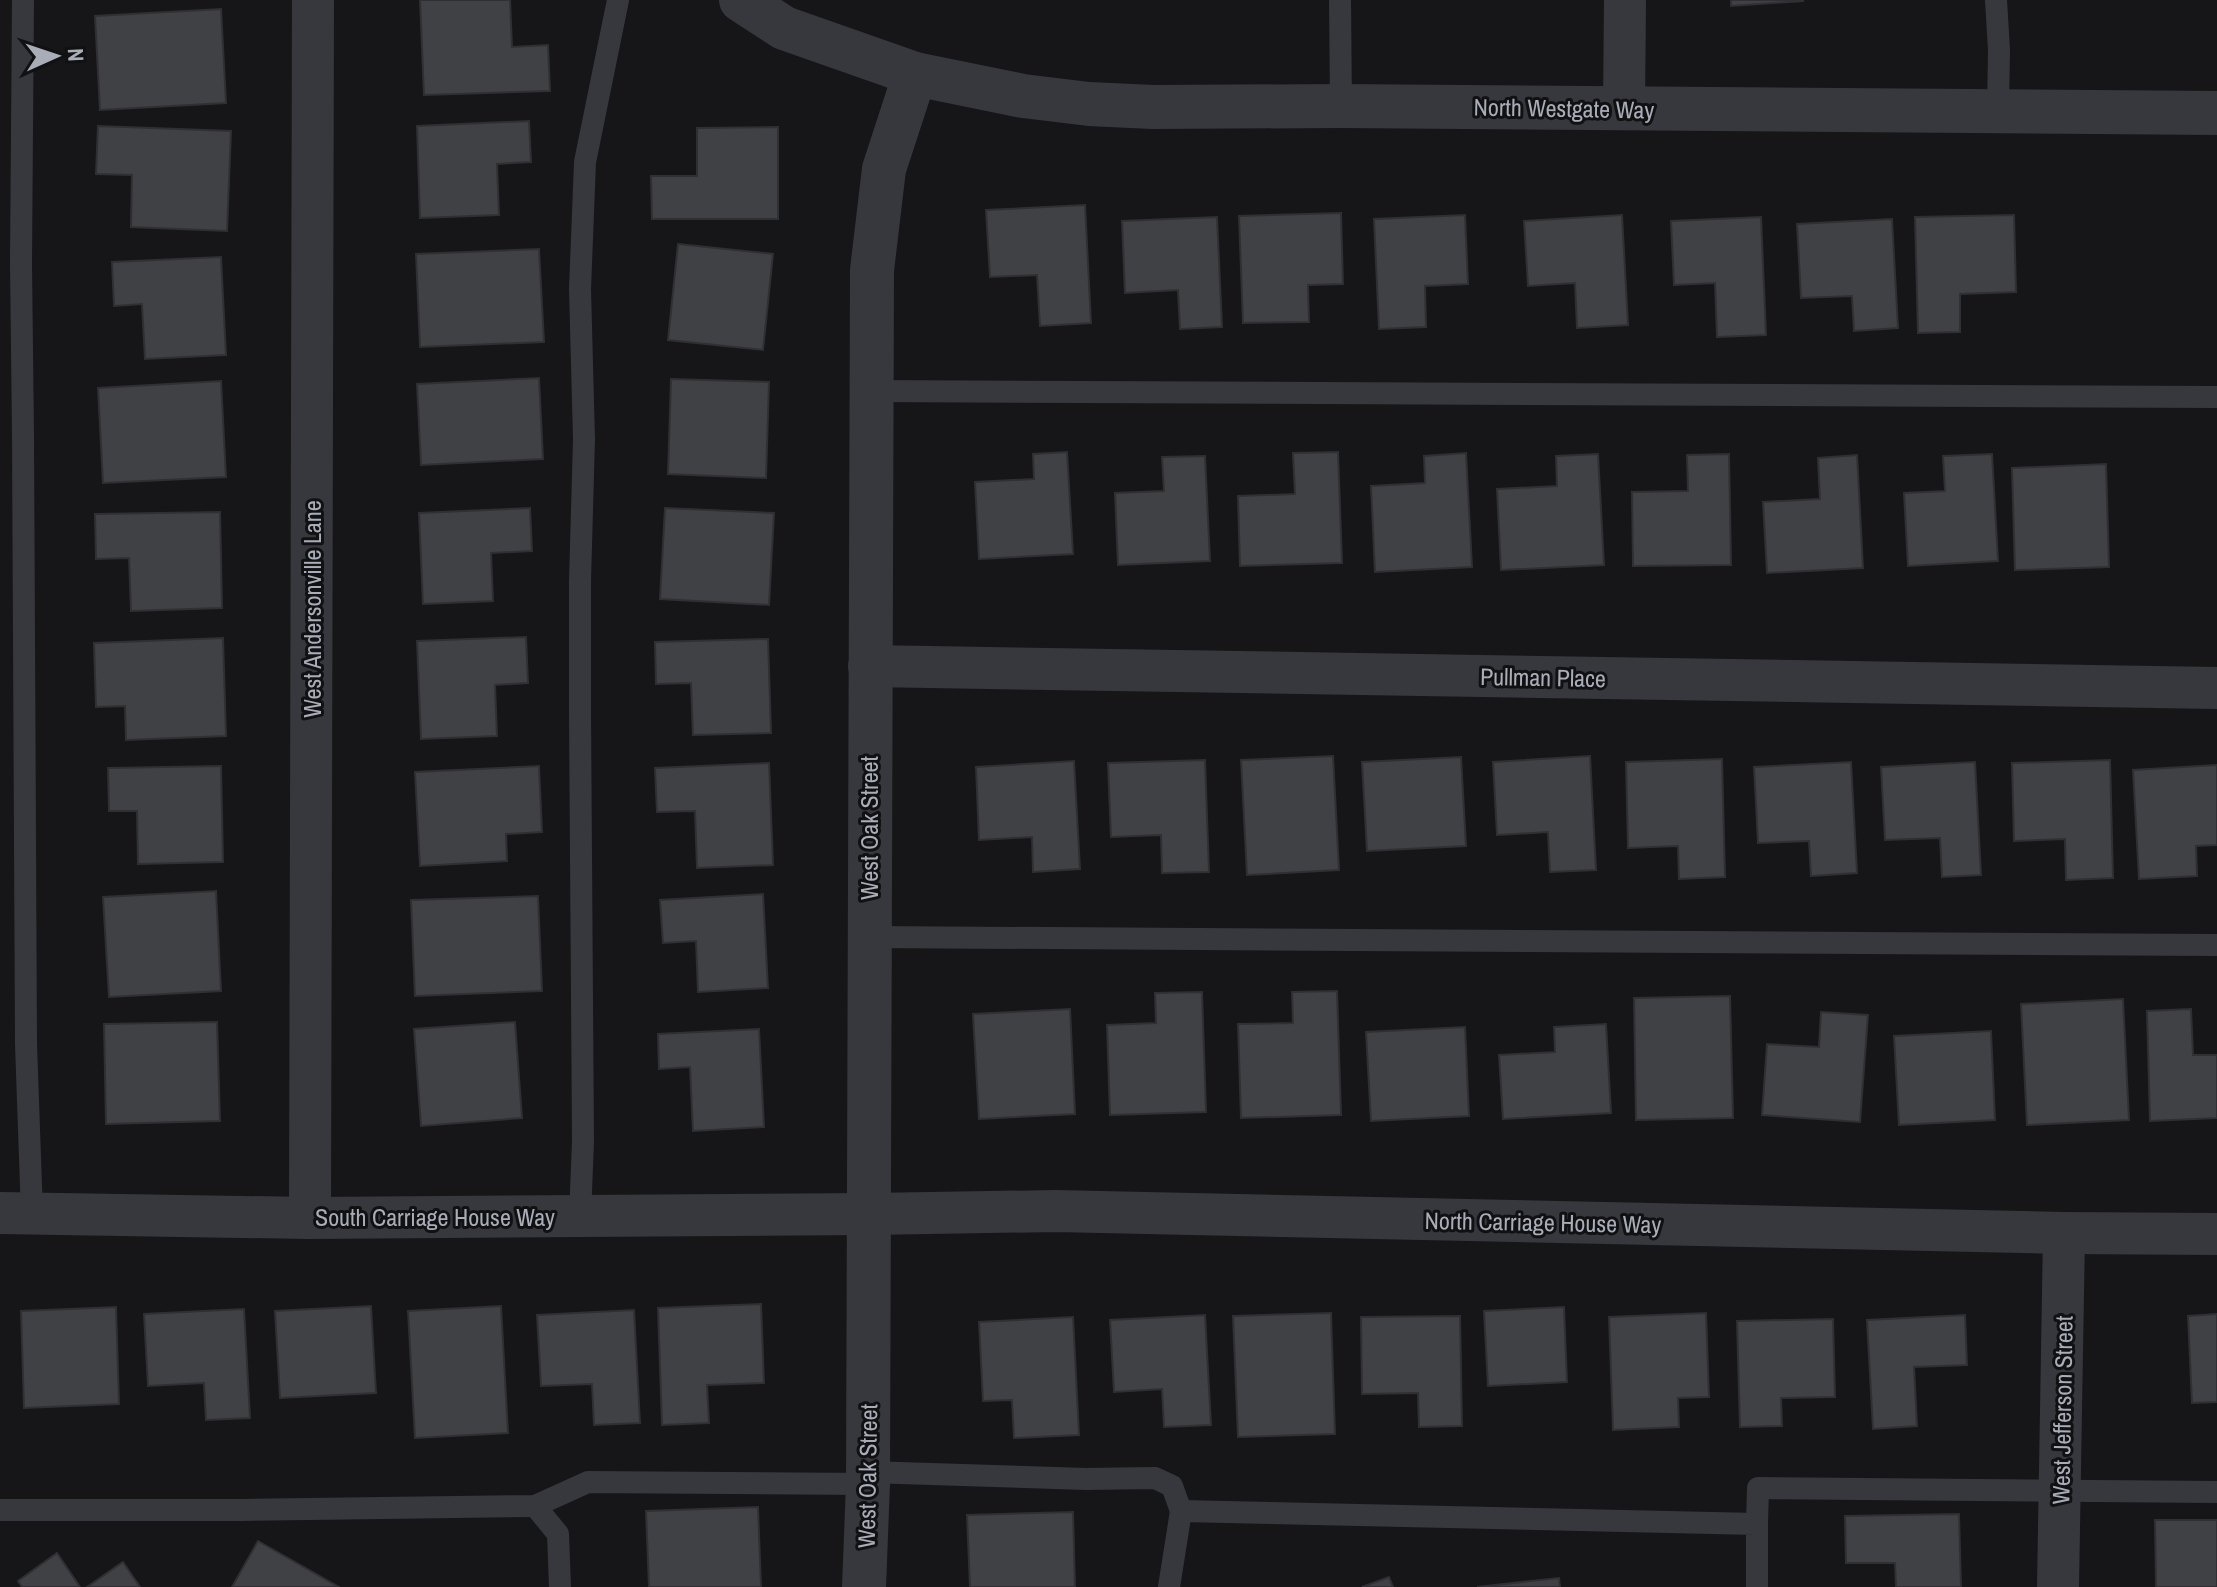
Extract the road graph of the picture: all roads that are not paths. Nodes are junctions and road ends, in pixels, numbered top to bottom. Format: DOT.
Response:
graph roads {
  1 [pos="23,0"];
  2 [pos="313,0"];
  3 [pos="618,0"];
  4 [pos="741,0"];
  5 [pos="1340,0"];
  6 [pos="1625,0"];
  7 [pos="1996,0"];
  8 [pos="915,74"];
  9 [pos="1341,106"];
  10 [pos="1624,109"];
  11 [pos="1998,111"];
  12 [pos="2217,113"];
  13 [pos="870,391"];
  14 [pos="2217,397"];
  15 [pos="869,666"];
  16 [pos="2217,688"];
  17 [pos="869,937"];
  18 [pos="2217,945"];
  19 [pos="16,1213"];
  20 [pos="869,1214"];
  21 [pos="580,1217"];
  22 [pos="310,1218"];
  23 [pos="2064,1233"];
  24 [pos="2217,1234"];
  25 [pos="868,1478"];
  26 [pos="2061,1490"];
  27 [pos="2217,1492"];
  28 [pos="535,1506"];
  29 [pos="0,1510"];
  30 [pos="1181,1511"];
  31 [pos="1757,1524"];
  32 [pos="560,1587"];
  33 [pos="864,1587"];
  34 [pos="1169,1587"];
  35 [pos="1757,1587"];
  36 [pos="2058,1587"];
  1 -- 19 [label="lane"];
  2 -- 22 [label="street, West Andersonville Lane"];
  3 -- 21 [label="lane"];
  4 -- 8 [label="street, North Westgate Way"];
  5 -- 9 [label="lane"];
  6 -- 10 [label="street"];
  7 -- 11 [label="lane"];
  8 -- 9 [label="street, North Westgate Way"];
  8 -- 13 [label="street, West Oak Street"];
  9 -- 10 [label="street, North Westgate Way"];
  10 -- 11 [label="street, North Westgate Way"];
  11 -- 12 [label="street, North Westgate Way"];
  13 -- 14 [label="lane"];
  13 -- 15 [label="street, West Oak Street"];
  15 -- 16 [label="street, Pullman Place"];
  15 -- 17 [label="street, West Oak Street"];
  17 -- 18 [label="lane"];
  17 -- 20 [label="street, West Oak Street"];
  19 -- 22 [label="street, South Carriage House Way"];
  20 -- 21 [label="street, South Carriage House Way"];
  20 -- 23 [label="street, North Carriage House Way"];
  20 -- 25 [label="street, West Oak Street"];
  21 -- 22 [label="street, South Carriage House Way"];
  23 -- 24 [label="street, North Carriage House Way"];
  23 -- 26 [label="street, West Jefferson Street"];
  25 -- 28 [label="lane"];
  25 -- 30 [label="lane"];
  25 -- 33 [label="street, West Oak Street"];
  26 -- 27 [label="lane"];
  26 -- 31 [label="lane"];
  26 -- 36 [label="street, West Jefferson Street"];
  28 -- 29 [label="lane"];
  28 -- 32 [label="lane"];
  30 -- 31 [label="lane"];
  30 -- 34 [label="lane"];
  31 -- 35 [label="lane"];
}
